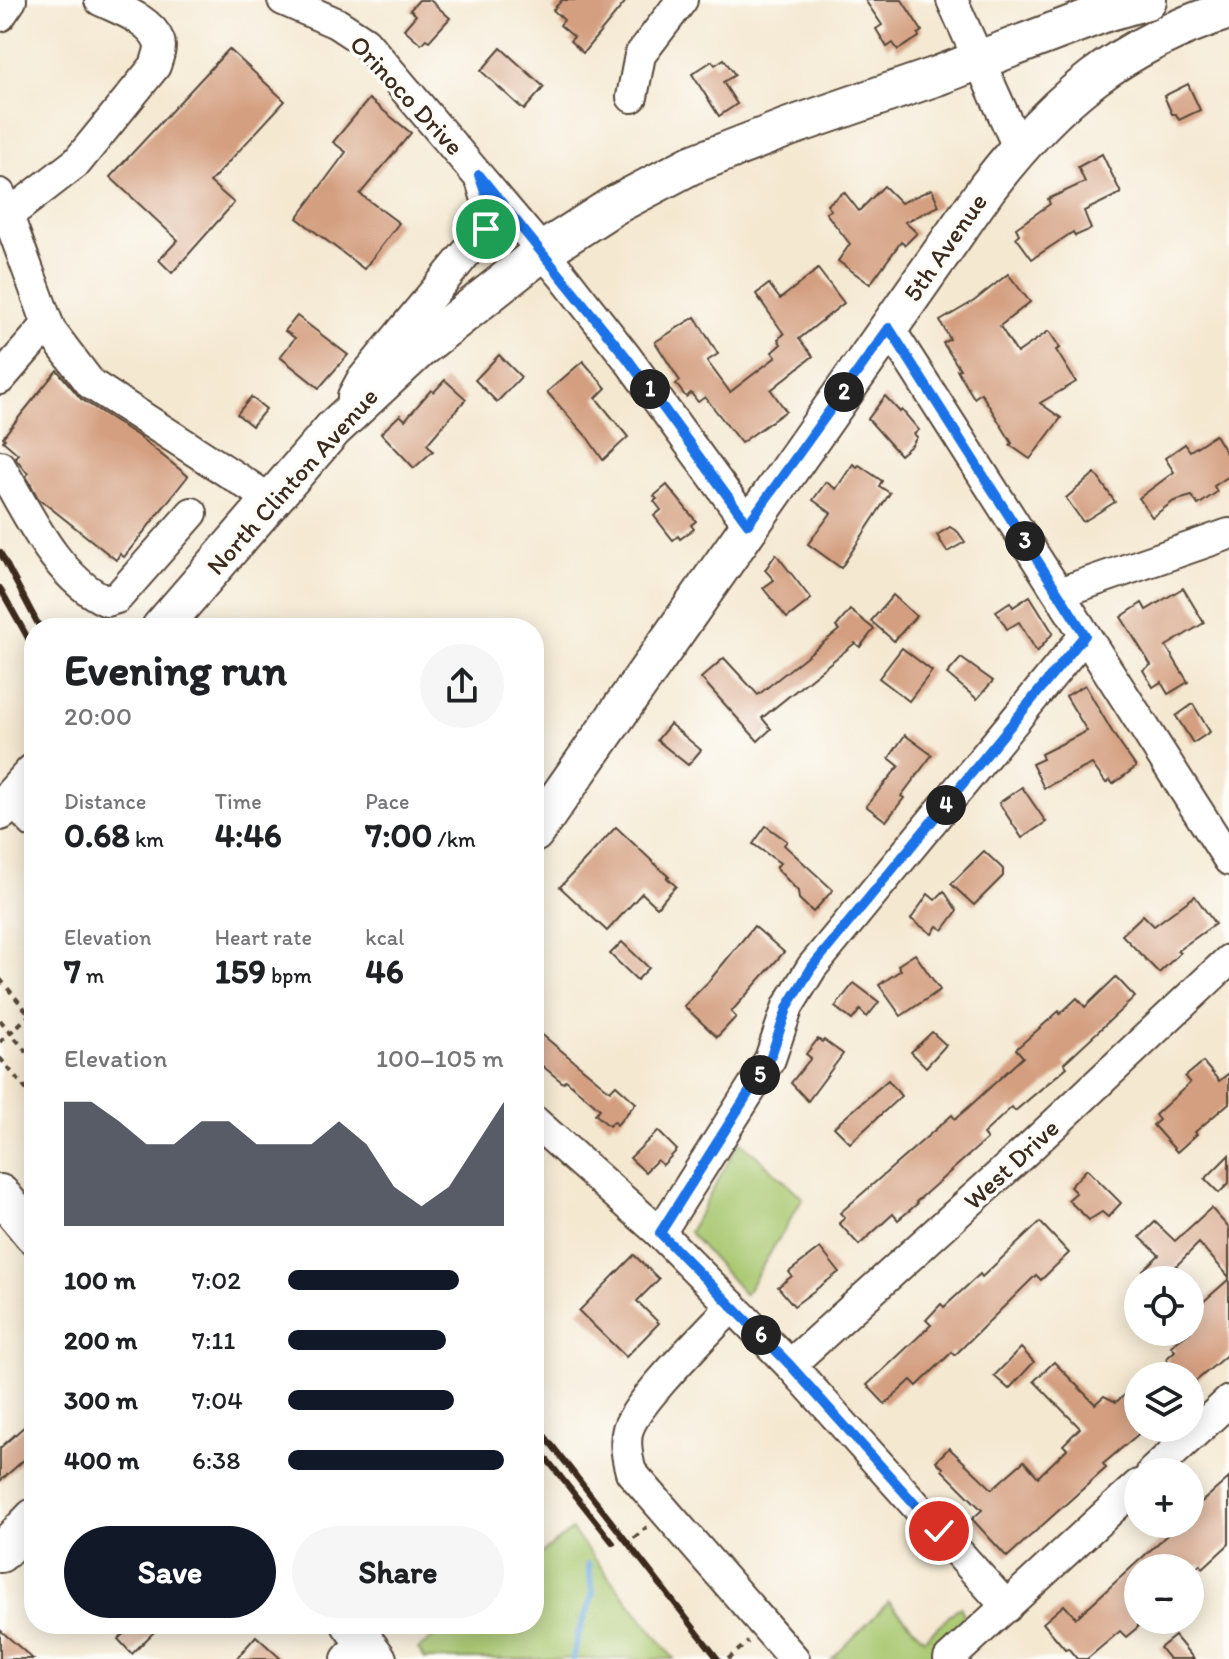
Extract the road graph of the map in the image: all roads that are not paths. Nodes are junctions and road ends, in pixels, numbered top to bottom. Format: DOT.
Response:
graph roads {
  1 [pos="11,0"];
  2 [pos="100,0"];
  3 [pos="283,0"];
  4 [pos="682,0"];
  5 [pos="952,0"];
  6 [pos="1147,0"];
  7 [pos="1229,10"];
  8 [pos="332,11"];
  9 [pos="0,16"];
  10 [pos="978,59"];
  11 [pos="632,97"];
  12 [pos="1018,147"];
  13 [pos="479,175"];
  14 [pos="2,209"];
  15 [pos="543,251"];
  16 [pos="48,324"];
  17 [pos="889,328"];
  18 [pos="0,379"];
  19 [pos="335,427"];
  20 [pos="0,466"];
  21 [pos="271,500"];
  22 [pos="192,513"];
  23 [pos="748,524"];
  24 [pos="1229,534"];
  25 [pos="1059,593"];
  26 [pos="170,618"];
  27 [pos="1085,635"];
  28 [pos="544,819"];
  29 [pos="1229,860"];
  30 [pos="1229,960"];
  31 [pos="544,1130"];
  32 [pos="0,1194"];
  33 [pos="24,1222"];
  34 [pos="660,1233"];
  35 [pos="732,1306"];
  36 [pos="790,1365"];
  37 [pos="1229,1401"];
  38 [pos="1167,1458"];
  39 [pos="1124,1498"];
  40 [pos="24,1528"];
  41 [pos="1,1551"];
  42 [pos="1007,1607"];
  43 [pos="794,1659"];
  44 [pos="949,1659"];
  1 -- 9 [label="street"];
  2 -- 14 [label="street"];
  3 -- 8 [label="street, Orinoco Drive"];
  4 -- 11 [label="street"];
  5 -- 10 [label="street"];
  6 -- 10 [label="main road"];
  7 -- 12 [label="main road, 5th Avenue"];
  8 -- 13 [label="street, Orinoco Drive"];
  10 -- 12 [label="street"];
  10 -- 15 [label="main road"];
  12 -- 17 [label="main road, 5th Avenue"];
  13 -- 15 [label="street, Orinoco Drive"];
  13 -- 19 [label="street"];
  14 -- 16 [label="street"];
  15 -- 19 [label="main road, North Clinton Avenue"];
  15 -- 23 [label="street, Orinoco Drive"];
  16 -- 18 [label="street"];
  16 -- 21 [label="street"];
  17 -- 23 [label="main road, 5th Avenue"];
  17 -- 25 [label="street"];
  19 -- 21 [label="main road, North Clinton Avenue"];
  20 -- 22 [label="street"];
  21 -- 26 [label="main road, North Clinton Avenue"];
  23 -- 28 [label="main road, 5th Avenue"];
  24 -- 25 [label="street"];
  25 -- 27 [label="street"];
  27 -- 29 [label="street"];
  27 -- 34 [label="street"];
  30 -- 36 [label="street, West Drive"];
  31 -- 34 [label="street"];
  32 -- 33 [label="main road"];
  34 -- 35 [label="street"];
  35 -- 36 [label="street"];
  35 -- 43 [label="street"];
  36 -- 42 [label="street"];
  37 -- 38 [label="street"];
  39 -- 42 [label="street"];
  40 -- 41 [label="main road"];
  42 -- 44 [label="street"];
}
